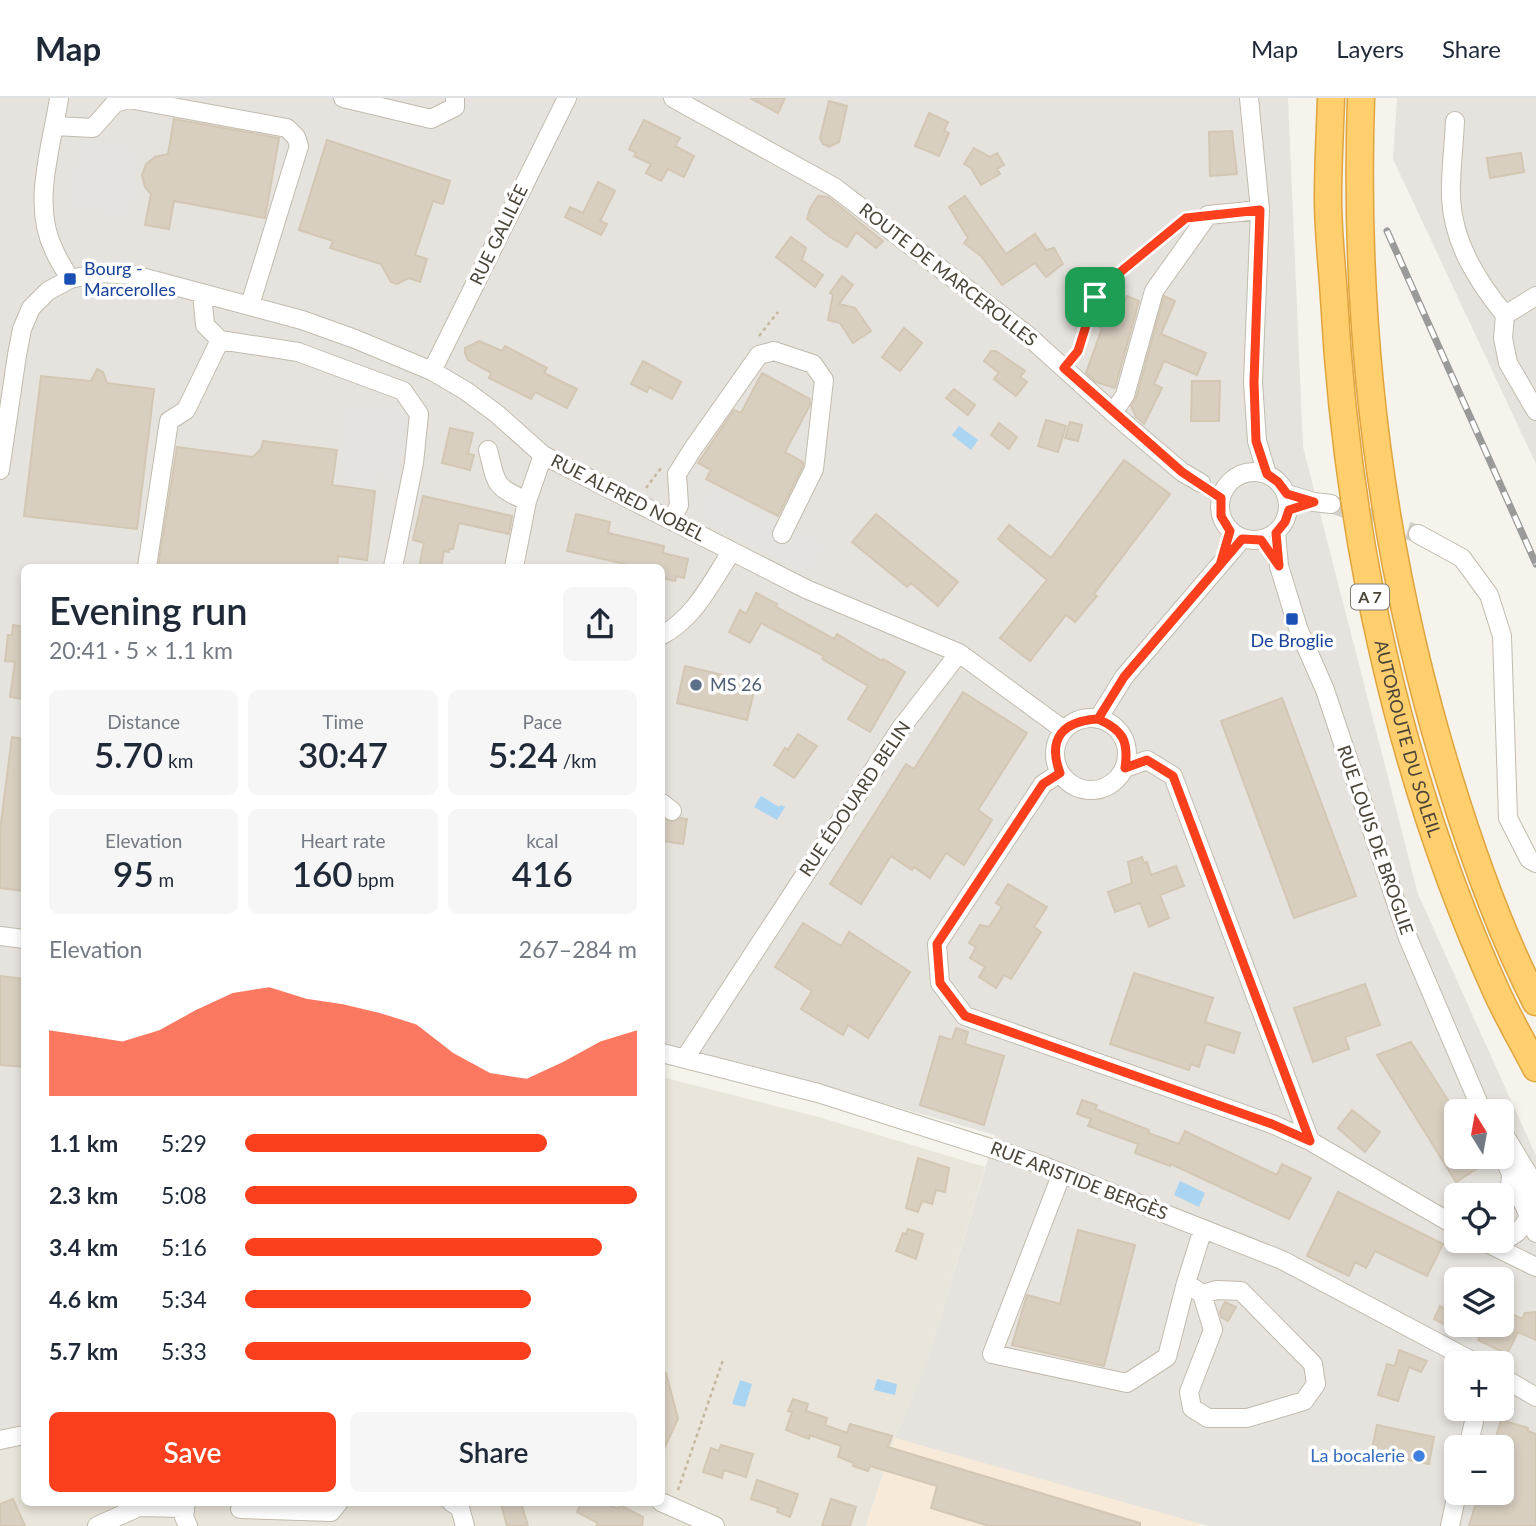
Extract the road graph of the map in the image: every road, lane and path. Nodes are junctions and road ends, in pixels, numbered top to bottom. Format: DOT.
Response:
graph roads {
  1 [pos="59,98"];
  2 [pos="455,98"];
  3 [pos="567,98"];
  4 [pos="673,98"];
  5 [pos="1249,98"];
  6 [pos="1331,98"];
  7 [pos="1361,98"];
  8 [pos="352,99"];
  9 [pos="1455,121"];
  10 [pos="55,126"];
  11 [pos="1260,210"];
  12 [pos="1208,215"];
  13 [pos="71,279"];
  14 [pos="202,294"];
  15 [pos="1536,296"];
  16 [pos="250,305"];
  17 [pos="1506,315"];
  18 [pos="220,341"];
  19 [pos="1064,368"];
  20 [pos="432,371"];
  21 [pos="1536,411"];
  22 [pos="1113,413"];
  23 [pos="3,431"];
  24 [pos="1256,441"];
  25 [pos="488,450"];
  26 [pos="543,455"];
  27 [pos="0,470"];
  28 [pos="1249,472"];
  29 [pos="1267,474"];
  30 [pos="1224,492"];
  31 [pos="527,501"];
  32 [pos="1288,502"];
  33 [pos="1322,503"];
  34 [pos="671,520"];
  35 [pos="782,534"];
  36 [pos="1418,534"];
  37 [pos="1236,535"];
  38 [pos="1268,537"];
  39 [pos="732,551"];
  40 [pos="147,564"];
  41 [pos="394,564"];
  42 [pos="515,564"];
  43 [pos="665,634"];
  44 [pos="959,653"];
  45 [pos="1098,719"];
  46 [pos="1064,730"];
  47 [pos="1125,768"];
  48 [pos="1060,773"];
  49 [pos="1536,863"];
  50 [pos="0,936"];
  51 [pos="21,939"];
  52 [pos="1536,1002"];
  53 [pos="665,1054"];
  54 [pos="685,1058"];
  55 [pos="1536,1068"];
  56 [pos="1468,1081"];
  57 [pos="1476,1099"];
  58 [pos="1483,1099"];
  59 [pos="1310,1141"];
  60 [pos="1514,1151"];
  61 [pos="1509,1169"];
  62 [pos="1062,1173"];
  63 [pos="1511,1173"];
  64 [pos="1510,1183"];
  65 [pos="1535,1185"];
  66 [pos="1444,1215"];
  67 [pos="1514,1219"];
  68 [pos="1534,1223"];
  69 [pos="1203,1228"];
  70 [pos="1514,1232"];
  71 [pos="1512,1253"];
  72 [pos="1536,1267"];
  73 [pos="1186,1283"];
  74 [pos="1202,1294"];
  75 [pos="1454,1351"];
  76 [pos="723,1360"];
  77 [pos="1514,1384"];
  78 [pos="1536,1397"];
  79 [pos="21,1436"];
  80 [pos="0,1440"];
  81 [pos="666,1504"];
  82 [pos="1454,1505"];
  83 [pos="162,1506"];
  84 [pos="185,1506"];
  85 [pos="336,1506"];
  86 [pos="457,1506"];
  87 [pos="238,1512"];
  88 [pos="97,1526"];
  89 [pos="188,1526"];
  90 [pos="464,1526"];
  91 [pos="715,1526"];
  92 [pos="1450,1526"];
  1 -- 10 [label="street"];
  2 -- 8 [label="street"];
  3 -- 20 [label="street, RUE GALILÉE"];
  4 -- 19 [label="street, ROUTE DE MARCEROLLES"];
  5 -- 11 [label="street"];
  6 -- 55 [label="highway, AUTOROUTE DU SOLEIL / A 7"];
  7 -- 52 [label="highway, AUTOROUTE DU SOLEIL / A 7"];
  9 -- 17 [label="street"];
  10 -- 13 [label="street"];
  10 -- 16 [label="street"];
  11 -- 12 [label="street"];
  11 -- 24 [label="street"];
  12 -- 19 [label="path"];
  12 -- 22 [label="street"];
  13 -- 14 [label="street, RUE ALFRED NOBEL"];
  13 -- 23 [label="street, RUE ALFRED NOBEL"];
  14 -- 16 [label="street, RUE ALFRED NOBEL"];
  14 -- 18 [label="street"];
  15 -- 17 [label="street"];
  16 -- 20 [label="street, RUE ALFRED NOBEL"];
  17 -- 21 [label="street"];
  18 -- 40 [label="street"];
  18 -- 41 [label="street"];
  19 -- 22 [label="street, ROUTE DE MARCEROLLES"];
  20 -- 26 [label="street, RUE ALFRED NOBEL"];
  22 -- 30 [label="street, ROUTE DE MARCEROLLES"];
  23 -- 27 [label="street, RUE ALFRED NOBEL"];
  24 -- 28 [label="street"];
  24 -- 29 [label="street"];
  25 -- 31 [label="street"];
  26 -- 31 [label="street"];
  26 -- 34 [label="street, RUE ALFRED NOBEL"];
  28 -- 29 [label="street"];
  28 -- 30 [label="street"];
  29 -- 32 [label="street"];
  30 -- 37 [label="street"];
  31 -- 42 [label="street"];
  32 -- 33 [label="street"];
  32 -- 38 [label="street"];
  34 -- 35 [label="street"];
  34 -- 39 [label="street, RUE ALFRED NOBEL"];
  36 -- 49 [label="street"];
  37 -- 38 [label="street"];
  37 -- 45 [label="street"];
  38 -- 56 [label="street, RUE LOUIS DE BROGLIE"];
  39 -- 43 [label="street"];
  39 -- 44 [label="street, RUE ALFRED NOBEL"];
  44 -- 46 [label="street"];
  44 -- 54 [label="street, RUE ÉDOUARD BELIN"];
  45 -- 46 [label="street"];
  45 -- 47 [label="street"];
  46 -- 48 [label="street"];
  47 -- 48 [label="street"];
  47 -- 59 [label="street"];
  48 -- 59 [label="street"];
  50 -- 51 [label="street"];
  53 -- 54 [label="street, RUE ARISTIDE BERGÈS"];
  54 -- 62 [label="street, RUE ARISTIDE BERGÈS"];
  56 -- 57 [label="street, RUE LOUIS DE BROGLIE"];
  56 -- 58 [label="street"];
  59 -- 66 [label="street"];
  60 -- 65 [label="street"];
  61 -- 63 [label="street"];
  62 -- 69 [label="street, RUE ARISTIDE BERGÈS"];
  62 -- 73 [label="street"];
  63 -- 64 [label="street"];
  63 -- 68 [label="street"];
  65 -- 68 [label="street"];
  67 -- 68 [label="street"];
  68 -- 70 [label="street"];
  69 -- 73 [label="street"];
  69 -- 75 [label="street, RUE ARISTIDE BERGÈS"];
  71 -- 72 [label="street"];
  73 -- 74 [label="street"];
  74 -- 74 [label="street"];
  76 -- 81 [label="path"];
  77 -- 78 [label="street"];
  79 -- 80 [label="street"];
  81 -- 91 [label="street"];
  82 -- 92 [label="street"];
  83 -- 88 [label="street"];
  84 -- 89 [label="street"];
  85 -- 87 [label="street"];
  86 -- 90 [label="street"];
}
